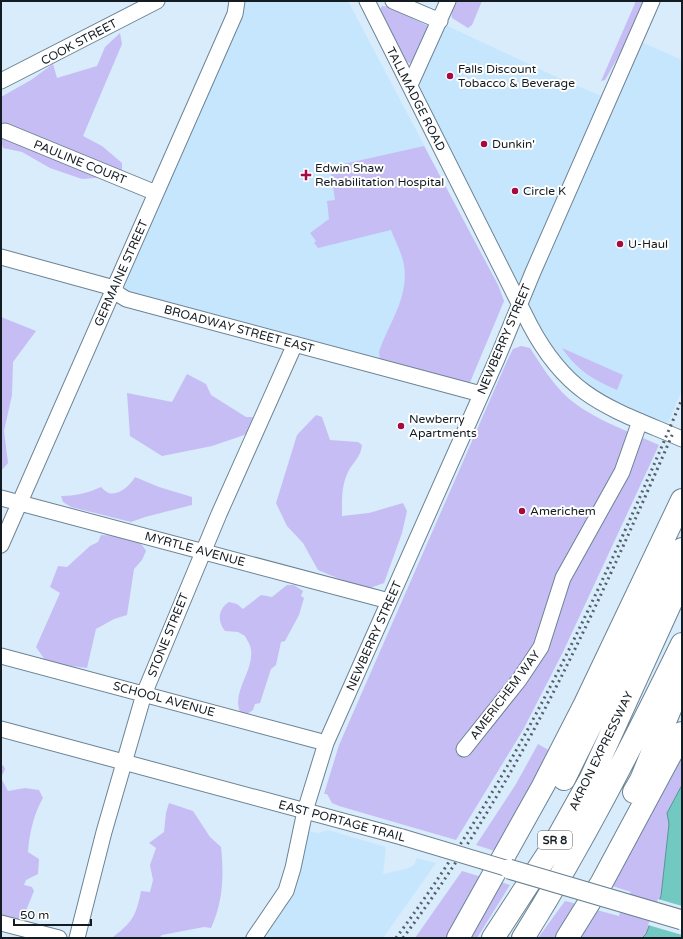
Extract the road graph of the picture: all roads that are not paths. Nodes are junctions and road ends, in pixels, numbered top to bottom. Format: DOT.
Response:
graph roads {
  1 [pos="156,1"];
  2 [pos="237,1"];
  3 [pos="367,1"];
  4 [pos="392,1"];
  5 [pos="448,1"];
  6 [pos="652,1"];
  7 [pos="440,21"];
  8 [pos="1,81"];
  9 [pos="410,85"];
  10 [pos="5,131"];
  11 [pos="156,193"];
  12 [pos="1,257"];
  13 [pos="114,288"];
  14 [pos="520,304"];
  15 [pos="295,344"];
  16 [pos="481,394"];
  17 [pos="640,421"];
  18 [pos="682,439"];
  19 [pos="1,498"];
  20 [pos="682,500"];
  21 [pos="20,503"];
  22 [pos="1,545"];
  23 [pos="682,549"];
  24 [pos="204,550"];
  25 [pos="682,578"];
  26 [pos="389,601"];
  27 [pos="682,644"];
  28 [pos="1,656"];
  29 [pos="682,680"];
  30 [pos="144,694"];
  31 [pos="1,729"];
  32 [pos="682,733"];
  33 [pos="326,742"];
  34 [pos="464,749"];
  35 [pos="124,761"];
  36 [pos="305,812"];
  37 [pos="509,869"];
  38 [pos="583,890"];
  39 [pos="682,920"];
  40 [pos="1,923"];
  41 [pos="59,938"];
  42 [pos="76,938"];
  43 [pos="254,938"];
  44 [pos="458,938"];
  45 [pos="493,938"];
  46 [pos="523,938"];
  47 [pos="567,938"];
  1 -- 8 [label="street, COOK STREET"];
  2 -- 11 [label="street, GERMAINE STREET"];
  3 -- 9 [label="street, TALLMADGE ROAD"];
  4 -- 7 [label="street"];
  5 -- 7 [label="street"];
  6 -- 14 [label="street, NEWBERRY STREET"];
  7 -- 9 [label="street"];
  9 -- 14 [label="street, TALLMADGE ROAD"];
  10 -- 11 [label="street, PAULINE COURT"];
  11 -- 13 [label="street, GERMAINE STREET"];
  12 -- 13 [label="street, BROADWAY STREET EAST"];
  13 -- 15 [label="street, BROADWAY STREET EAST"];
  13 -- 21 [label="street, GERMAINE STREET"];
  14 -- 16 [label="street, NEWBERRY STREET"];
  14 -- 17 [label="street, TALLMADGE ROAD"];
  15 -- 16 [label="street, BROADWAY STREET EAST"];
  15 -- 24 [label="street, STONE STREET"];
  16 -- 26 [label="street, NEWBERRY STREET"];
  17 -- 18 [label="street, TALLMADGE ROAD"];
  17 -- 34 [label="street, AMERICHEM WAY"];
  19 -- 21 [label="street, MYRTLE AVENUE"];
  20 -- 44 [label="highway"];
  21 -- 22 [label="street, GERMAINE STREET"];
  21 -- 24 [label="street, MYRTLE AVENUE"];
  23 -- 37 [label="highway"];
  24 -- 26 [label="street, MYRTLE AVENUE"];
  24 -- 30 [label="street, STONE STREET"];
  25 -- 45 [label="highway, AKRON EXPRESSWAY / SR 8"];
  26 -- 33 [label="street, NEWBERRY STREET"];
  27 -- 46 [label="highway, AKRON EXPRESSWAY / SR 8"];
  28 -- 30 [label="street, SCHOOL AVENUE"];
  29 -- 38 [label="highway"];
  30 -- 33 [label="street, SCHOOL AVENUE"];
  30 -- 35 [label="street, STONE STREET"];
  31 -- 35 [label="street, EAST PORTAGE TRAIL"];
  32 -- 47 [label="highway"];
  33 -- 36 [label="street, NEWBERRY STREET"];
  35 -- 36 [label="street, EAST PORTAGE TRAIL"];
  35 -- 42 [label="street, STONE STREET"];
  36 -- 37 [label="street, EAST PORTAGE TRAIL, bridge"];
  36 -- 43 [label="street, NEWBERRY STREET"];
  37 -- 38 [label="main road, EAST PORTAGE TRAIL, bridge"];
  38 -- 39 [label="main road, EAST PORTAGE TRAIL, bridge"];
  40 -- 41 [label="street"];
}
